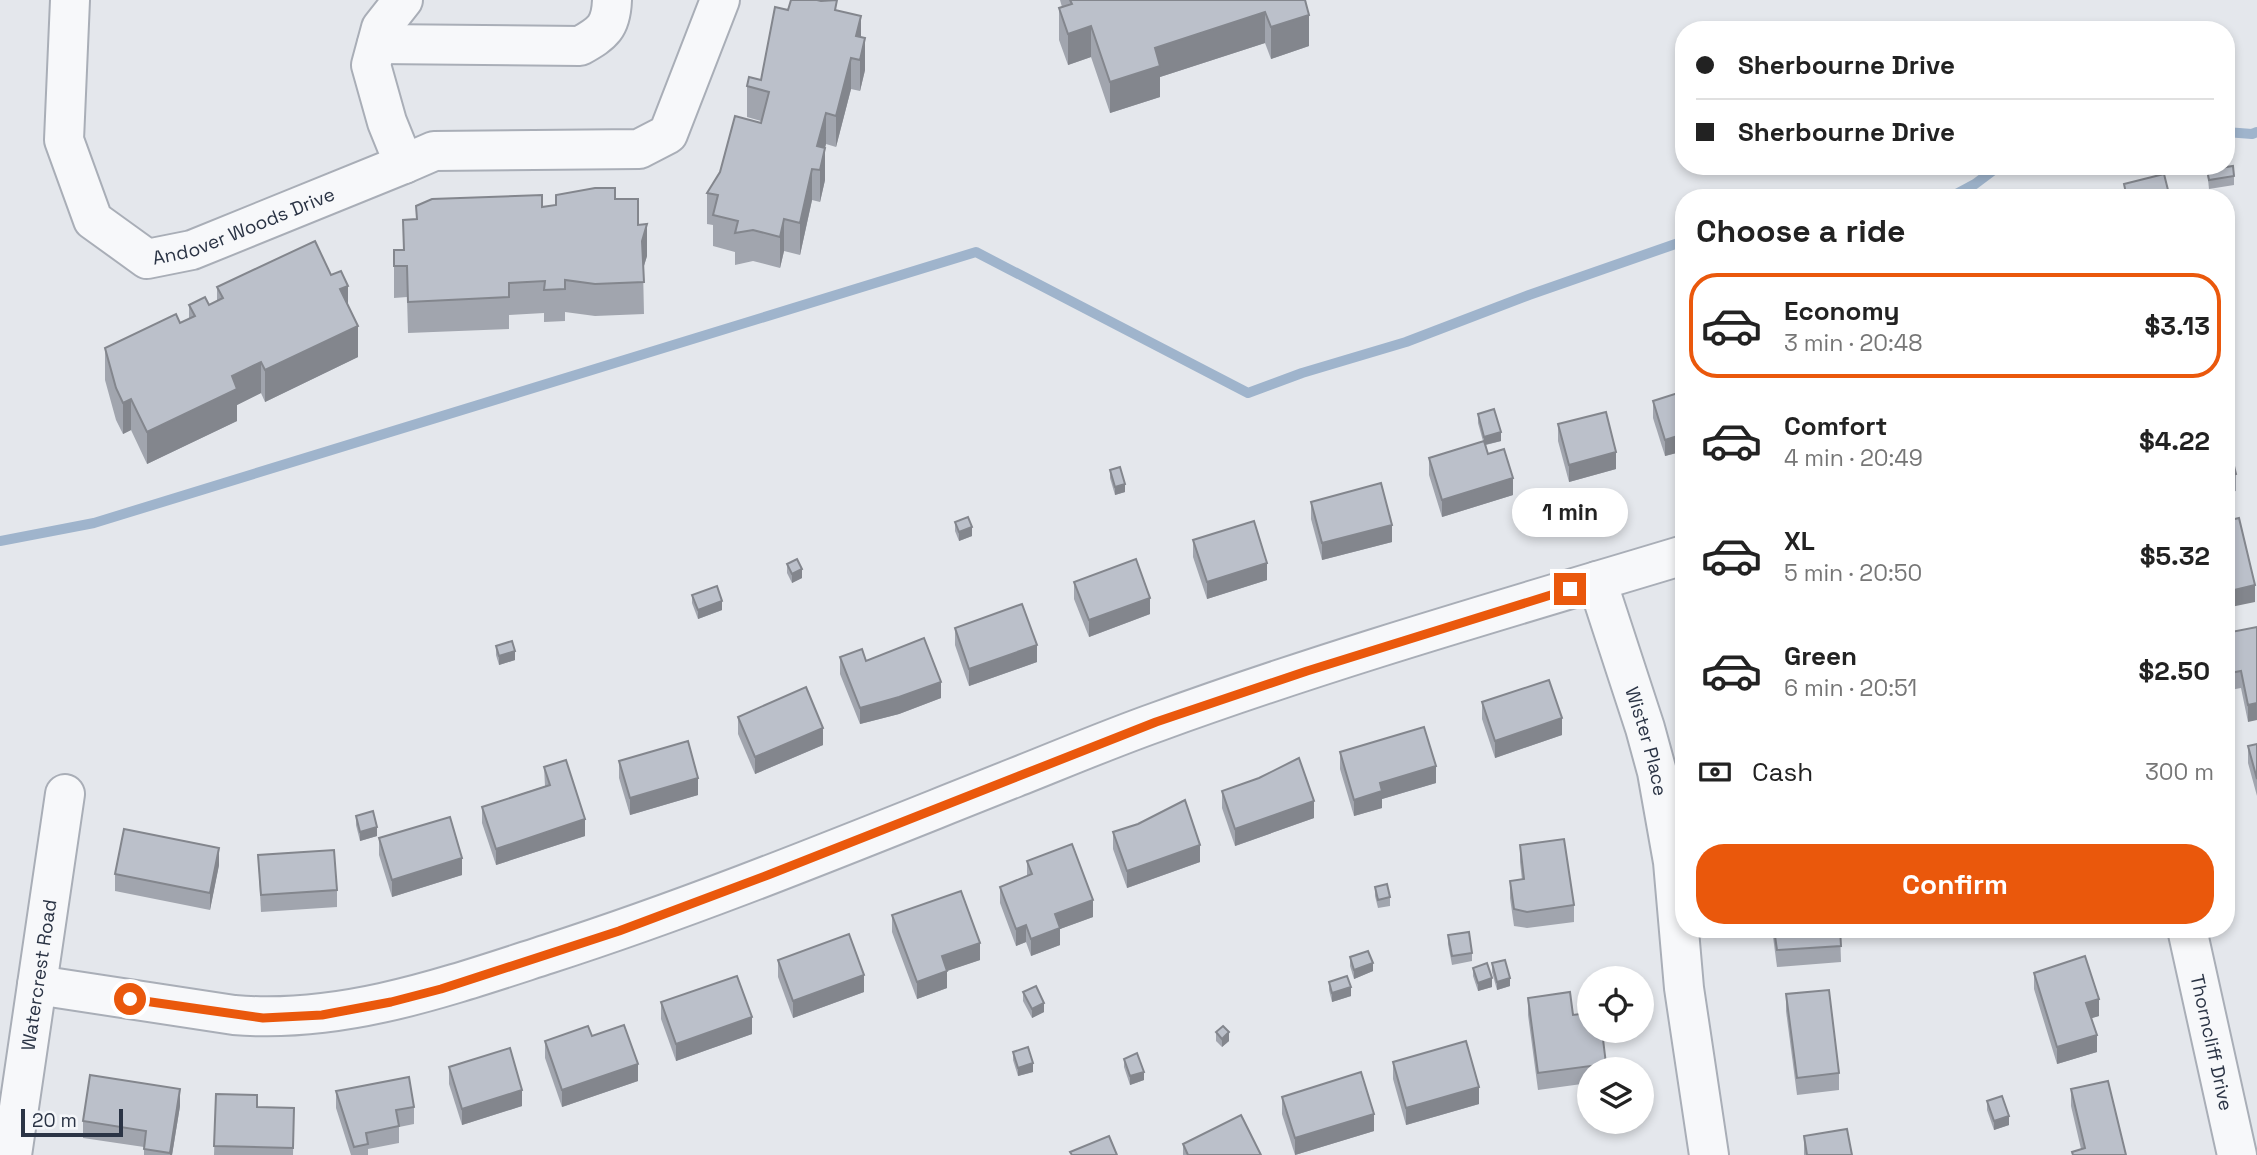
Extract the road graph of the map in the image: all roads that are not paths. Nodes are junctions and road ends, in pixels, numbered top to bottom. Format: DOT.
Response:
graph roads {
  1 [pos="70,0"];
  2 [pos="403,0"];
  3 [pos="612,0"];
  4 [pos="720,0"];
  5 [pos="377,44"];
  6 [pos="404,164"];
  7 [pos="1675,558"];
  8 [pos="1597,581"];
  9 [pos="65,794"];
  10 [pos="1675,885"];
  11 [pos="1680,938"];
  12 [pos="2189,938"];
  13 [pos="37,985"];
  14 [pos="12,1155"];
  15 [pos="1707,1155"];
  16 [pos="2237,1155"];
  1 -- 6 [label="street, Andover Woods Drive"];
  2 -- 5 [label="street"];
  3 -- 5 [label="street"];
  4 -- 6 [label="street, Andover Woods Drive"];
  5 -- 6 [label="street"];
  7 -- 8 [label="street"];
  8 -- 10 [label="street, Wister Place"];
  8 -- 13 [label="street"];
  9 -- 13 [label="street, Watercrest Road"];
  11 -- 15 [label="street, Wister Place"];
  12 -- 16 [label="street, Thorncliff Drive"];
  13 -- 14 [label="street, Watercrest Road"];
}
